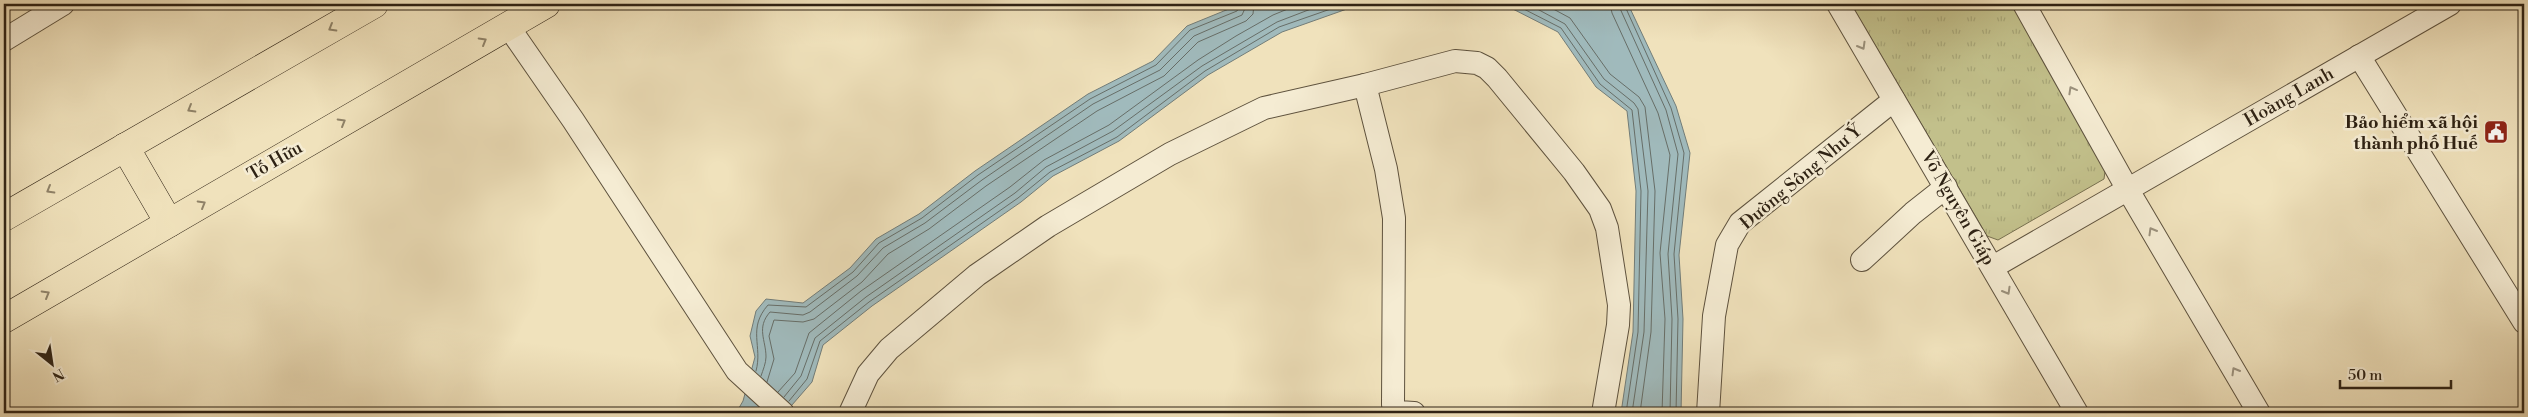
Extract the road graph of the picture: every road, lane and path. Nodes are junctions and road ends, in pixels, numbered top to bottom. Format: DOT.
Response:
graph roads {
  1 [pos="63,4"];
  2 [pos="374,4"];
  3 [pos="546,4"];
  4 [pos="1838,4"];
  5 [pos="2024,4"];
  6 [pos="2450,4"];
  7 [pos="508,26"];
  8 [pos="4,40"];
  9 [pos="2358,56"];
  10 [pos="1365,85"];
  11 [pos="1894,100"];
  12 [pos="125,147"];
  13 [pos="1946,187"];
  14 [pos="2128,190"];
  15 [pos="4,217"];
  16 [pos="168,223"];
  17 [pos="1862,260"];
  18 [pos="1993,267"];
  19 [pos="2522,313"];
  20 [pos="4,319"];
  21 [pos="783,413"];
  22 [pos="850,413"];
  23 [pos="1414,413"];
  24 [pos="1603,413"];
  25 [pos="1708,413"];
  26 [pos="2077,413"];
  27 [pos="2260,413"];
  1 -- 8 [label="street"];
  2 -- 12 [label="main road, one-way"];
  3 -- 7 [label="main road, Tố Hữu"];
  4 -- 11 [label="street, Võ Nguyên Giáp, one-way"];
  14 -- 5 [label="street, one-way"];
  6 -- 9 [label="street, Hoàng Lanh"];
  16 -- 7 [label="main road, Tố Hữu, one-way"];
  7 -- 21 [label="street"];
  9 -- 14 [label="street, Hoàng Lanh"];
  9 -- 19 [label="street"];
  10 -- 22 [label="street"];
  10 -- 23 [label="street"];
  10 -- 24 [label="street"];
  11 -- 13 [label="street, Võ Nguyên Giáp"];
  11 -- 25 [label="street, Đường Sông Như Ý"];
  12 -- 15 [label="main road, one-way"];
  12 -- 16 [label="main road"];
  13 -- 17 [label="street"];
  13 -- 18 [label="street, Võ Nguyên Giáp"];
  14 -- 18 [label="street, Hoàng Lanh"];
  27 -- 14 [label="street, one-way"];
  20 -- 16 [label="main road, Tố Hữu, one-way"];
  18 -- 26 [label="street, Võ Nguyên Giáp, one-way"];
}
